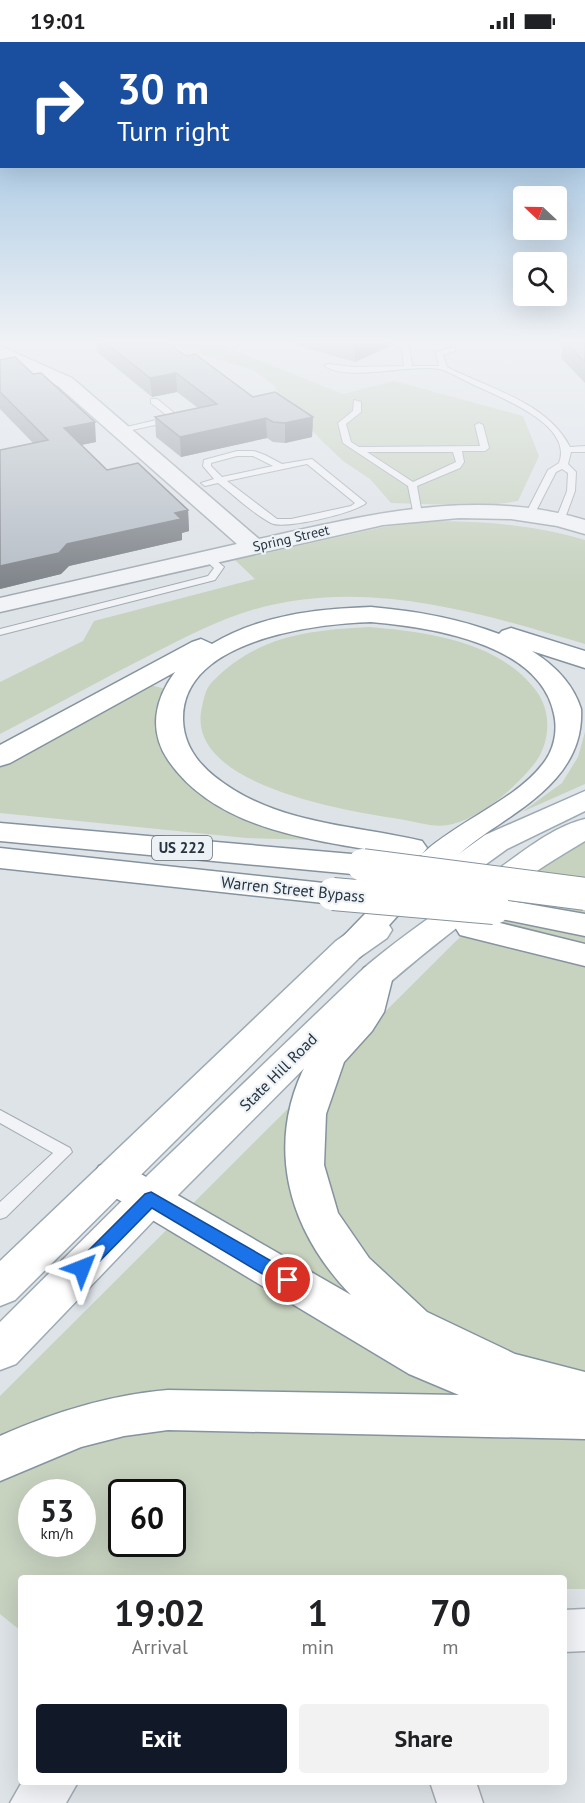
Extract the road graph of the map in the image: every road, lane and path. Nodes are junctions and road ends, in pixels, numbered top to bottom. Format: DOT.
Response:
graph roads {
  1 [pos="112,422"];
  2 [pos="159,422"];
  3 [pos="343,422"];
  4 [pos="545,422"];
  5 [pos="479,425"];
  6 [pos="122,431"];
  7 [pos="457,448"];
  8 [pos="485,448"];
  9 [pos="585,449"];
  10 [pos="357,450"];
  11 [pos="568,450"];
  12 [pos="489,461"];
  13 [pos="563,465"];
  14 [pos="280,467"];
  15 [pos="220,480"];
  16 [pos="205,483"];
  17 [pos="412,485"];
  18 [pos="417,514"];
  19 [pos="530,515"];
  20 [pos="561,519"];
  21 [pos="585,527"];
  22 [pos="254,546"];
  23 [pos="207,557"];
  24 [pos="0,605"];
  25 [pos="482,628"];
  26 [pos="0,632"];
  27 [pos="585,660"];
  28 [pos="571,691"];
  29 [pos="585,709"];
  30 [pos="0,757"];
  31 [pos="585,800"];
  32 [pos="585,828"];
  33 [pos="0,831"];
  34 [pos="0,858"];
  35 [pos="585,893"];
  36 [pos="483,918"];
  37 [pos="585,925"];
  38 [pos="348,949"];
  39 [pos="585,955"];
  40 [pos="376,976"];
  41 [pos="0,1116"];
  42 [pos="121,1169"];
  43 [pos="158,1191"];
  44 [pos="0,1212"];
  45 [pos="0,1288"];
  46 [pos="413,1327"];
  47 [pos="0,1351"];
  48 [pos="582,1409"];
  49 [pos="0,1460"];
  50 [pos="567,1630"];
  51 [pos="585,1630"];
  52 [pos="52,1785"];
  53 [pos="454,1785"];
  54 [pos="33,1803"];
  55 [pos="460,1803"];
  1 -- 6 [label="street"];
  2 -- 6 [label="lane"];
  3 -- 10 [label="lane"];
  4 -- 11 [label="lane"];
  5 -- 8 [label="lane"];
  6 -- 22 [label="street"];
  7 -- 8 [label="lane"];
  7 -- 10 [label="lane"];
  7 -- 17 [label="lane"];
  8 -- 12 [label="lane"];
  9 -- 11 [label="lane"];
  10 -- 17 [label="lane"];
  11 -- 13 [label="lane"];
  13 -- 19 [label="lane"];
  13 -- 20 [label="lane"];
  14 -- 15 [label="lane"];
  14 -- 15 [label="lane"];
  14 -- 15 [label="lane"];
  15 -- 16 [label="lane"];
  17 -- 18 [label="lane"];
  18 -- 19 [label="street, Spring Street"];
  18 -- 22 [label="street, Spring Street"];
  19 -- 20 [label="street, Spring Street"];
  20 -- 21 [label="street, Spring Street"];
  22 -- 23 [label="street, Spring Street"];
  23 -- 24 [label="street, Spring Street"];
  23 -- 26 [label="lane"];
  25 -- 27 [label="main road"];
  25 -- 28 [label="main road"];
  25 -- 30 [label="main road"];
  28 -- 29 [label="main road"];
  28 -- 35 [label="main road"];
  28 -- 38 [label="main road"];
  31 -- 38 [label="main road"];
  32 -- 40 [label="main road, State Hill Road"];
  33 -- 35 [label="main road, Warren Street Bypass / US 222, bridge"];
  34 -- 36 [label="main road, Warren Street Bypass / US 222, bridge"];
  36 -- 37 [label="main road"];
  36 -- 39 [label="main road"];
  38 -- 42 [label="main road"];
  40 -- 43 [label="main road, State Hill Road"];
  40 -- 46 [label="main road"];
  41 -- 44 [label="lane"];
  42 -- 43 [label="main road"];
  42 -- 45 [label="main road"];
  43 -- 46 [label="main road"];
  43 -- 47 [label="main road, State Hill Road"];
  43 -- 48 [label="main road"];
  46 -- 48 [label="main road"];
  48 -- 49 [label="main road"];
  50 -- 51 [label="street"];
  52 -- 54 [label="street"];
  53 -- 55 [label="street"];
}
